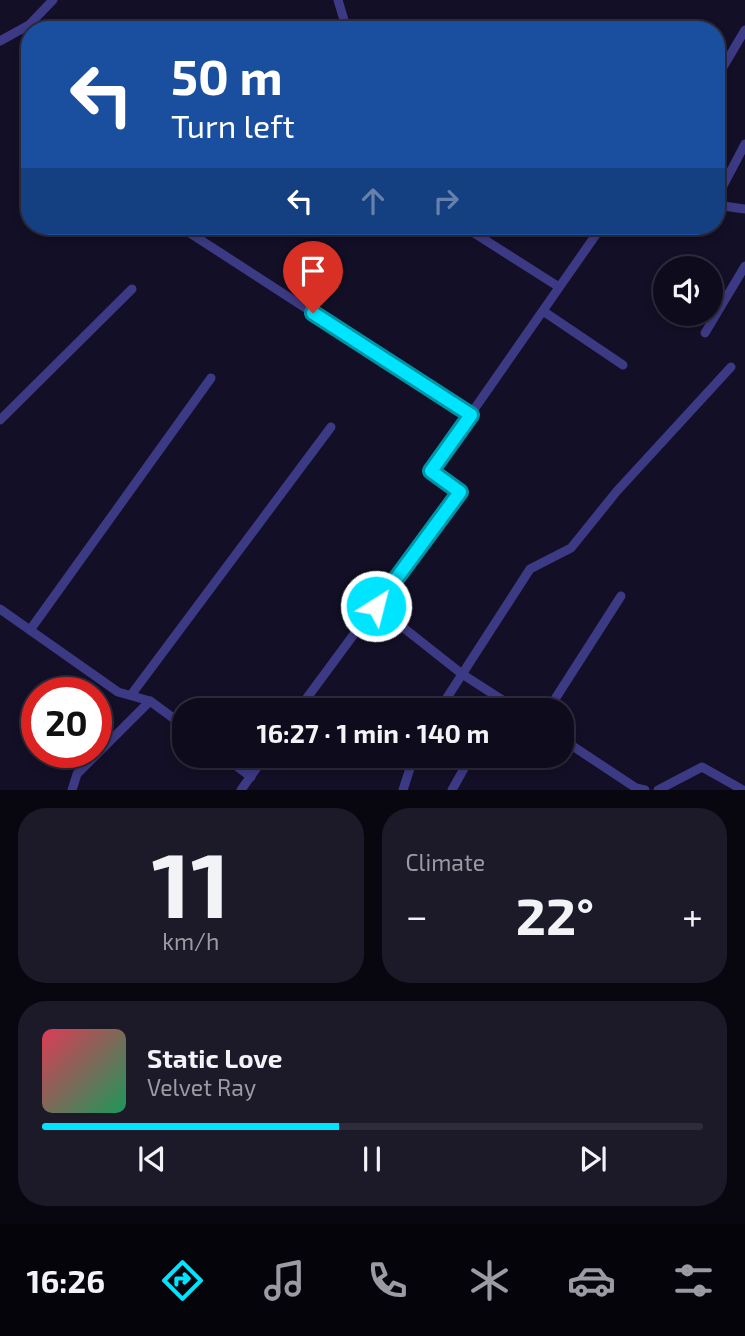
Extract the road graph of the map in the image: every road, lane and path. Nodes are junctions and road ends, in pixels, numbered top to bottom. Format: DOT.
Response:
graph roads {
  1 [pos="53,0"];
  2 [pos="338,0"];
  3 [pos="33,21"];
  4 [pos="344,21"];
  5 [pos="21,29"];
  6 [pos="745,30"];
  7 [pos="0,41"];
  8 [pos="725,64"];
  9 [pos="745,144"];
  10 [pos="725,182"];
  11 [pos="725,206"];
  12 [pos="745,209"];
  13 [pos="192,235"];
  14 [pos="477,235"];
  15 [pos="596,235"];
  16 [pos="745,266"];
  17 [pos="559,287"];
  18 [pos="132,289"];
  19 [pos="543,311"];
  20 [pos="705,333"];
  21 [pos="623,365"];
  22 [pos="731,367"];
  23 [pos="211,377"];
  24 [pos="471,415"];
  25 [pos="0,420"];
  26 [pos="331,427"];
  27 [pos="621,596"];
  28 [pos="376,606"];
  29 [pos="0,609"];
  30 [pos="30,630"];
  31 [pos="462,674"];
  32 [pos="131,695"];
  33 [pos="307,698"];
  34 [pos="447,698"];
  35 [pos="498,698"];
  36 [pos="556,698"];
  37 [pos="150,701"];
  38 [pos="172,717"];
  39 [pos="574,747"];
  40 [pos="239,768"];
  41 [pos="257,768"];
  42 [pos="410,768"];
  43 [pos="464,768"];
  44 [pos="251,777"];
  45 [pos="72,790"];
  46 [pos="241,790"];
  47 [pos="403,790"];
  48 [pos="452,790"];
  49 [pos="645,790"];
  50 [pos="658,790"];
  51 [pos="743,790"];
  1 -- 3 [label="lane"];
  2 -- 4 [label="lane"];
  5 -- 7 [label="lane"];
  6 -- 8 [label="lane"];
  9 -- 10 [label="lane"];
  11 -- 12 [label="lane"];
  13 -- 24 [label="lane"];
  14 -- 17 [label="lane"];
  15 -- 17 [label="lane"];
  16 -- 20 [label="lane"];
  17 -- 19 [label="lane"];
  18 -- 25 [label="lane"];
  19 -- 21 [label="lane"];
  19 -- 24 [label="lane"];
  22 -- 31 [label="lane"];
  23 -- 30 [label="lane"];
  24 -- 28 [label="lane"];
  26 -- 32 [label="lane"];
  27 -- 36 [label="lane"];
  28 -- 31 [label="lane"];
  28 -- 33 [label="lane"];
  29 -- 30 [label="lane"];
  30 -- 32 [label="lane"];
  31 -- 34 [label="lane"];
  31 -- 35 [label="lane"];
  32 -- 37 [label="lane"];
  37 -- 38 [label="lane"];
  37 -- 45 [label="lane"];
  39 -- 49 [label="lane"];
  40 -- 44 [label="lane"];
  41 -- 44 [label="lane"];
  42 -- 47 [label="lane"];
  43 -- 48 [label="lane"];
  44 -- 46 [label="lane"];
  50 -- 51 [label="lane"];
}
